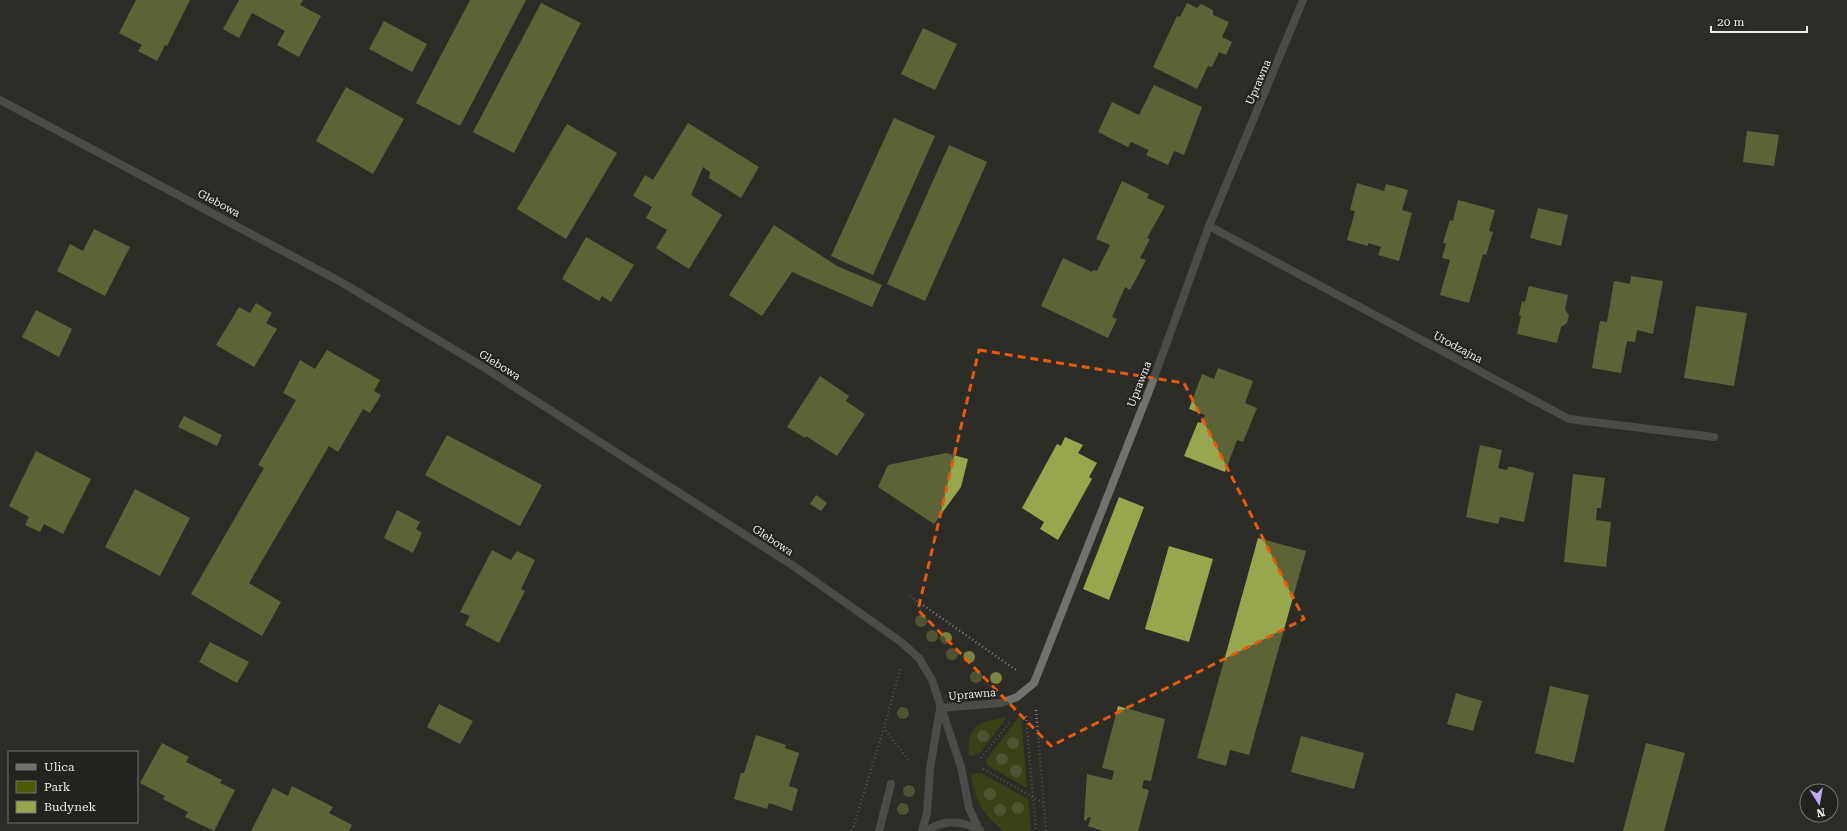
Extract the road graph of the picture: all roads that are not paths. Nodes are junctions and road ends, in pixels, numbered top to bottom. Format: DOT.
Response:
graph roads {
  1 [pos="1303,0"];
  2 [pos="0,100"];
  3 [pos="1209,226"];
  4 [pos="1714,437"];
  5 [pos="940,708"];
  6 [pos="891,784"];
  7 [pos="979,830"];
  8 [pos="879,831"];
  9 [pos="922,831"];
  10 [pos="927,831"];
  1 -- 3 [label="street, Uprawna"];
  2 -- 5 [label="street, Glebowa"];
  3 -- 4 [label="street, Urodzajna"];
  3 -- 5 [label="street, Uprawna"];
  5 -- 7 [label="street, Glebowa"];
  5 -- 9 [label="street, Glebowa"];
  6 -- 8 [label="street"];
  7 -- 10 [label="street"];
}
